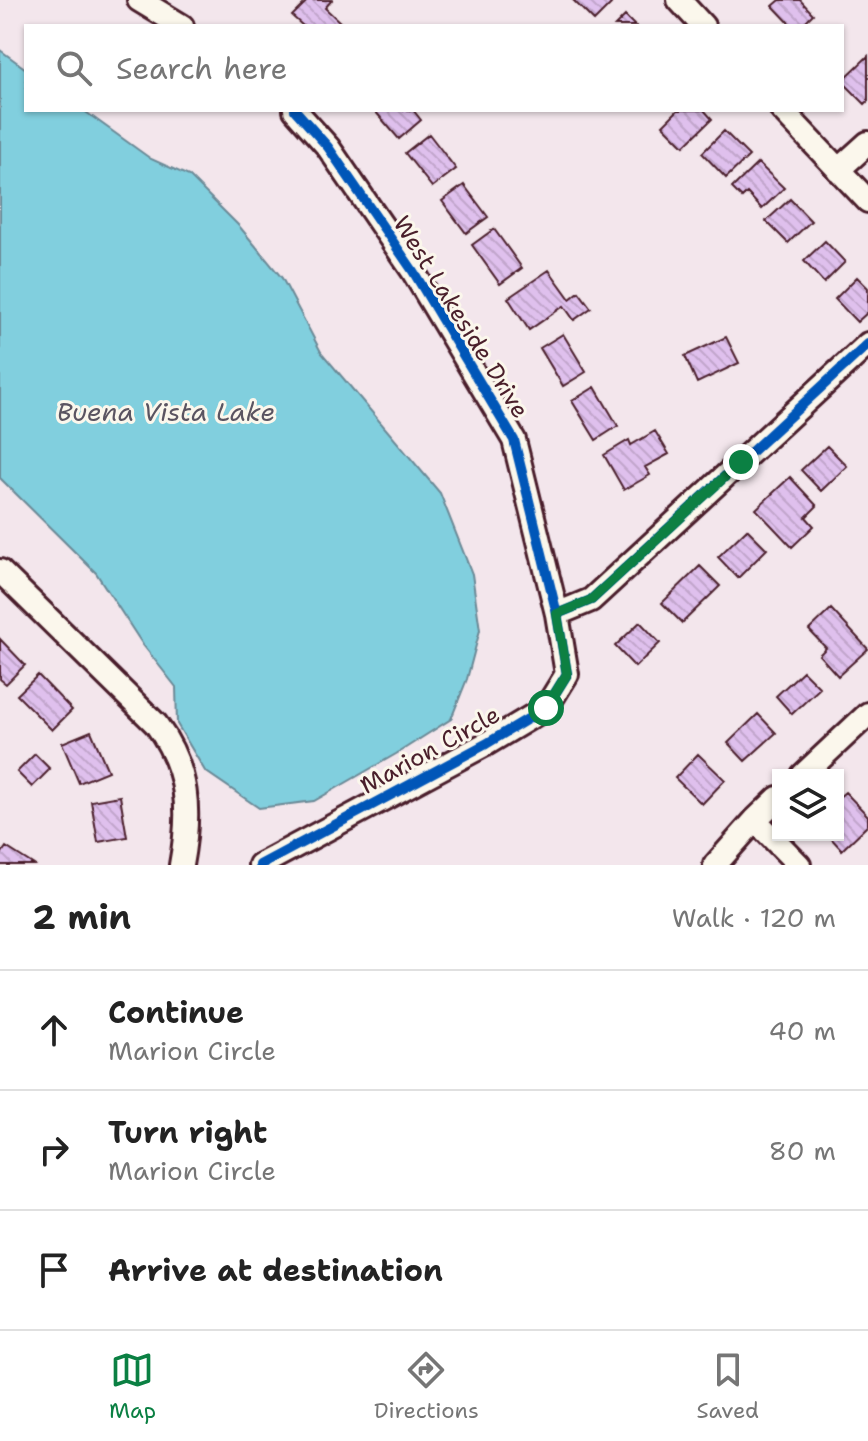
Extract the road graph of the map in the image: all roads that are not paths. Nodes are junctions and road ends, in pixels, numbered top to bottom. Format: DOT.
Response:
graph roads {
  1 [pos="139,0"];
  2 [pos="679,0"];
  3 [pos="179,24"];
  4 [pos="701,24"];
  5 [pos="297,112"];
  6 [pos="784,112"];
  7 [pos="868,143"];
  8 [pos="838,170"];
  9 [pos="868,201"];
  10 [pos="868,344"];
  11 [pos="0,571"];
  12 [pos="557,614"];
  13 [pos="868,714"];
  14 [pos="809,769"];
  15 [pos="772,804"];
  16 [pos="755,820"];
  17 [pos="181,865"];
  18 [pos="260,865"];
  19 [pos="715,865"];
  20 [pos="799,865"];
  1 -- 3 [label="street"];
  2 -- 4 [label="street"];
  5 -- 12 [label="street, West Lakeside Drive"];
  6 -- 8 [label="street"];
  7 -- 8 [label="street"];
  8 -- 9 [label="street"];
  10 -- 12 [label="street"];
  11 -- 17 [label="street"];
  12 -- 18 [label="street, Marion Circle"];
  13 -- 14 [label="street"];
  15 -- 16 [label="street"];
  16 -- 19 [label="street"];
  16 -- 20 [label="street"];
}
